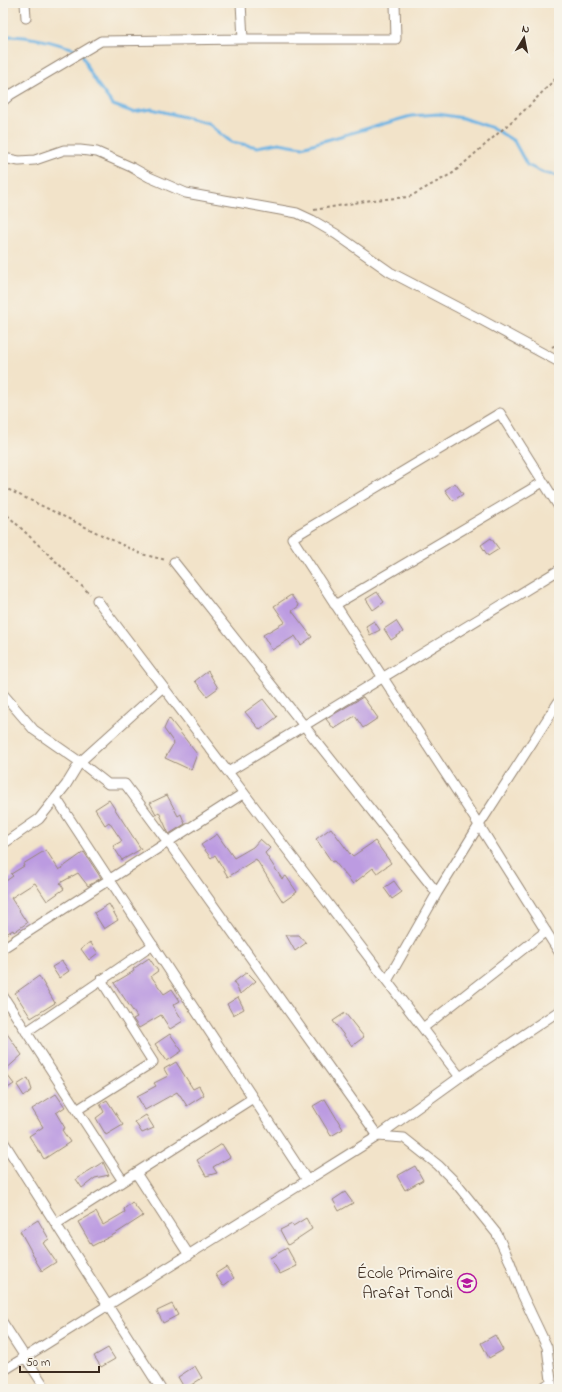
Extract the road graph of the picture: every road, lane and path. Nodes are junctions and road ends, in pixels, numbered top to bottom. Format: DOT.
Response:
graph roads {
  1 [pos="25,3"];
  2 [pos="241,3"];
  3 [pos="395,3"];
  4 [pos="26,18"];
  5 [pos="243,39"];
  6 [pos="559,75"];
  7 [pos="3,100"];
  8 [pos="3,158"];
  9 [pos="297,213"];
  10 [pos="559,362"];
  11 [pos="543,482"];
  12 [pos="3,488"];
  13 [pos="559,507"];
  14 [pos="3,511"];
  15 [pos="174,562"];
  16 [pos="559,570"];
  17 [pos="97,600"];
  18 [pos="335,605"];
  19 [pos="382,678"];
  20 [pos="163,687"];
  21 [pos="5,700"];
  22 [pos="559,701"];
  23 [pos="304,725"];
  24 [pos="80,762"];
  25 [pos="228,772"];
  26 [pos="244,793"];
  27 [pos="56,798"];
  28 [pos="479,825"];
  29 [pos="168,842"];
  30 [pos="3,844"];
  31 [pos="109,880"];
  32 [pos="437,893"];
  33 [pos="546,931"];
  34 [pos="153,945"];
  35 [pos="3,948"];
  36 [pos="559,952"];
  37 [pos="101,980"];
  38 [pos="387,981"];
  39 [pos="3,996"];
  40 [pos="559,1010"];
  41 [pos="422,1028"];
  42 [pos="26,1032"];
  43 [pos="460,1077"];
  44 [pos="253,1098"];
  45 [pos="77,1110"];
  46 [pos="378,1136"];
  47 [pos="3,1141"];
  48 [pos="136,1173"];
  49 [pos="308,1180"];
  50 [pos="123,1181"];
  51 [pos="56,1224"];
  52 [pos="189,1255"];
  53 [pos="107,1306"];
  54 [pos="3,1323"];
  55 [pos="26,1357"];
  56 [pos="3,1371"];
  57 [pos="551,1386"];
  58 [pos="46,1389"];
  59 [pos="161,1389"];
  60 [pos="541,1389"];
  1 -- 4 [label="street"];
  2 -- 5 [label="street"];
  3 -- 5 [label="street"];
  5 -- 7 [label="street"];
  6 -- 9 [label="path"];
  8 -- 9 [label="street"];
  9 -- 10 [label="street"];
  11 -- 13 [label="street"];
  11 -- 18 [label="street"];
  11 -- 18 [label="street"];
  12 -- 15 [label="path"];
  14 -- 17 [label="path"];
  15 -- 23 [label="street"];
  16 -- 19 [label="street"];
  17 -- 20 [label="street"];
  18 -- 19 [label="street"];
  19 -- 23 [label="street"];
  19 -- 28 [label="street"];
  20 -- 24 [label="street"];
  20 -- 25 [label="street"];
  21 -- 24 [label="street"];
  22 -- 28 [label="street"];
  23 -- 25 [label="street"];
  23 -- 32 [label="street"];
  24 -- 27 [label="street"];
  24 -- 29 [label="street"];
  25 -- 26 [label="street"];
  26 -- 29 [label="street"];
  26 -- 38 [label="street"];
  27 -- 30 [label="street"];
  27 -- 31 [label="street"];
  28 -- 32 [label="street"];
  28 -- 33 [label="street"];
  29 -- 31 [label="street"];
  29 -- 46 [label="street"];
  31 -- 34 [label="street"];
  31 -- 35 [label="street"];
  32 -- 38 [label="street"];
  33 -- 36 [label="street"];
  33 -- 41 [label="street"];
  34 -- 37 [label="street"];
  34 -- 44 [label="street"];
  37 -- 42 [label="street"];
  37 -- 45 [label="street"];
  38 -- 41 [label="street"];
  39 -- 42 [label="street"];
  40 -- 43 [label="street"];
  41 -- 43 [label="street"];
  42 -- 45 [label="street"];
  43 -- 46 [label="street"];
  44 -- 48 [label="street"];
  44 -- 49 [label="street"];
  45 -- 50 [label="street"];
  46 -- 49 [label="street"];
  46 -- 57 [label="street"];
  47 -- 51 [label="street"];
  48 -- 50 [label="street"];
  48 -- 52 [label="street"];
  49 -- 52 [label="street"];
  50 -- 51 [label="street"];
  51 -- 53 [label="street"];
  52 -- 53 [label="street"];
  53 -- 55 [label="street"];
  53 -- 59 [label="street"];
  54 -- 55 [label="street"];
  55 -- 56 [label="street"];
  55 -- 58 [label="street"];
  57 -- 60 [label="street"];
}
